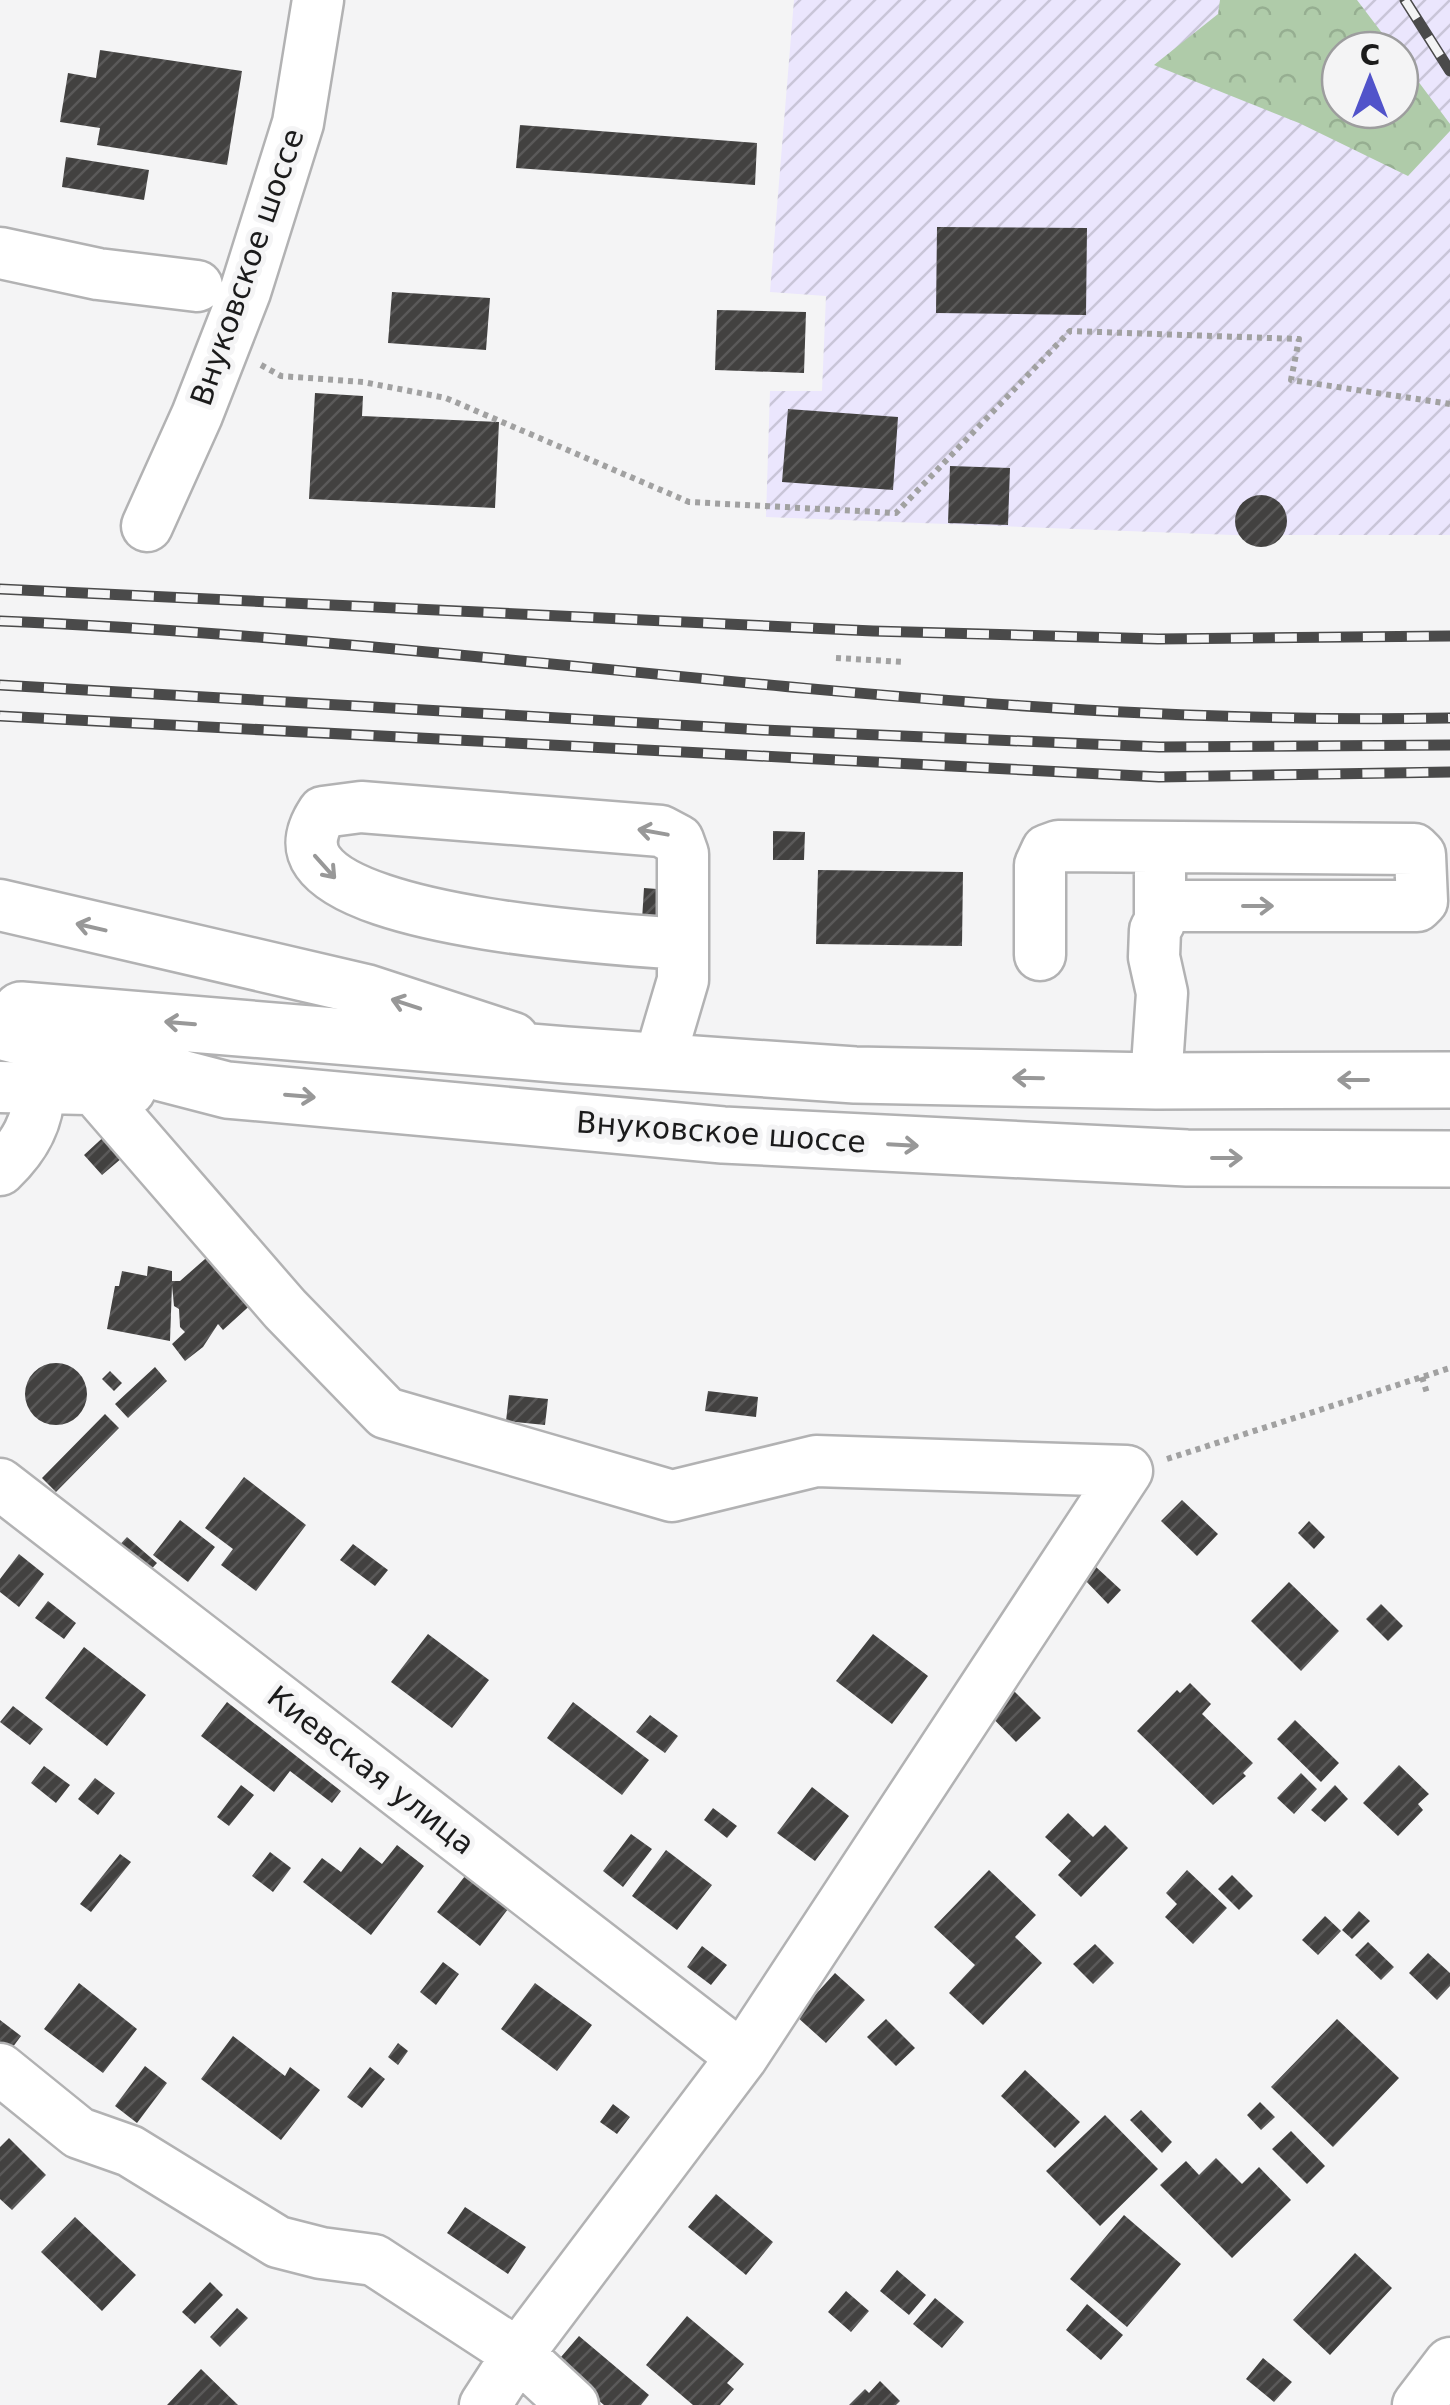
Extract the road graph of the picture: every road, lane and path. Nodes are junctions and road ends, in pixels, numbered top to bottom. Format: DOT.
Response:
graph roads {
  1 [pos="318,0"];
  2 [pos="0,253"];
  3 [pos="227,289"];
  4 [pos="224,346"];
  5 [pos="1450,404"];
  6 [pos="146,526"];
  7 [pos="836,658"];
  8 [pos="905,662"];
  9 [pos="1159,848"];
  10 [pos="0,906"];
  11 [pos="1160,913"];
  12 [pos="1040,954"];
  13 [pos="680,964"];
  14 [pos="0,1008"];
  15 [pos="0,1031"];
  16 [pos="566,1056"];
  17 [pos="659,1060"];
  18 [pos="1450,1080"];
  19 [pos="1156,1081"];
  20 [pos="19,1088"];
  21 [pos="95,1090"];
  22 [pos="227,1090"];
  23 [pos="1450,1159"];
  24 [pos="0,1170"];
  25 [pos="1450,1368"];
  26 [pos="1422,1377"];
  27 [pos="1428,1393"];
  28 [pos="1127,1472"];
  29 [pos="0,1484"];
  30 [pos="742,2056"];
  31 [pos="0,2069"];
  32 [pos="518,2354"];
  33 [pos="1450,2362"];
  34 [pos="485,2405"];
  35 [pos="573,2405"];
  36 [pos="1418,2405"];
  1 -- 3 [label="street, Внуковское шоссе"];
  2 -- 3 [label="street"];
  3 -- 4 [label="street, Внуковское шоссе"];
  4 -- 5 [label="path"];
  4 -- 6 [label="street, Внуковское шоссе"];
  7 -- 8 [label="path"];
  9 -- 11 [label="street"];
  11 -- 9 [label="street, one-way"];
  9 -- 12 [label="street"];
  16 -- 10 [label="street, one-way"];
  11 -- 19 [label="street"];
  13 -- 13 [label="street, one-way"];
  13 -- 17 [label="street"];
  16 -- 14 [label="main road, one-way"];
  15 -- 22 [label="main road, Внуковское шоссе"];
  16 -- 17 [label="main road"];
  19 -- 17 [label="main road, one-way"];
  18 -- 19 [label="main road, one-way"];
  20 -- 21 [label="street"];
  20 -- 24 [label="street"];
  21 -- 22 [label="street"];
  21 -- 28 [label="street"];
  22 -- 23 [label="main road, Внуковское шоссе, one-way"];
  25 -- 26 [label="path"];
  26 -- 27 [label="path"];
  26 -- 28 [label="path"];
  28 -- 30 [label="street"];
  29 -- 30 [label="street, Киевская улица"];
  30 -- 32 [label="street"];
  31 -- 32 [label="street"];
  32 -- 34 [label="street"];
  32 -- 35 [label="street"];
  33 -- 36 [label="street"];
}
